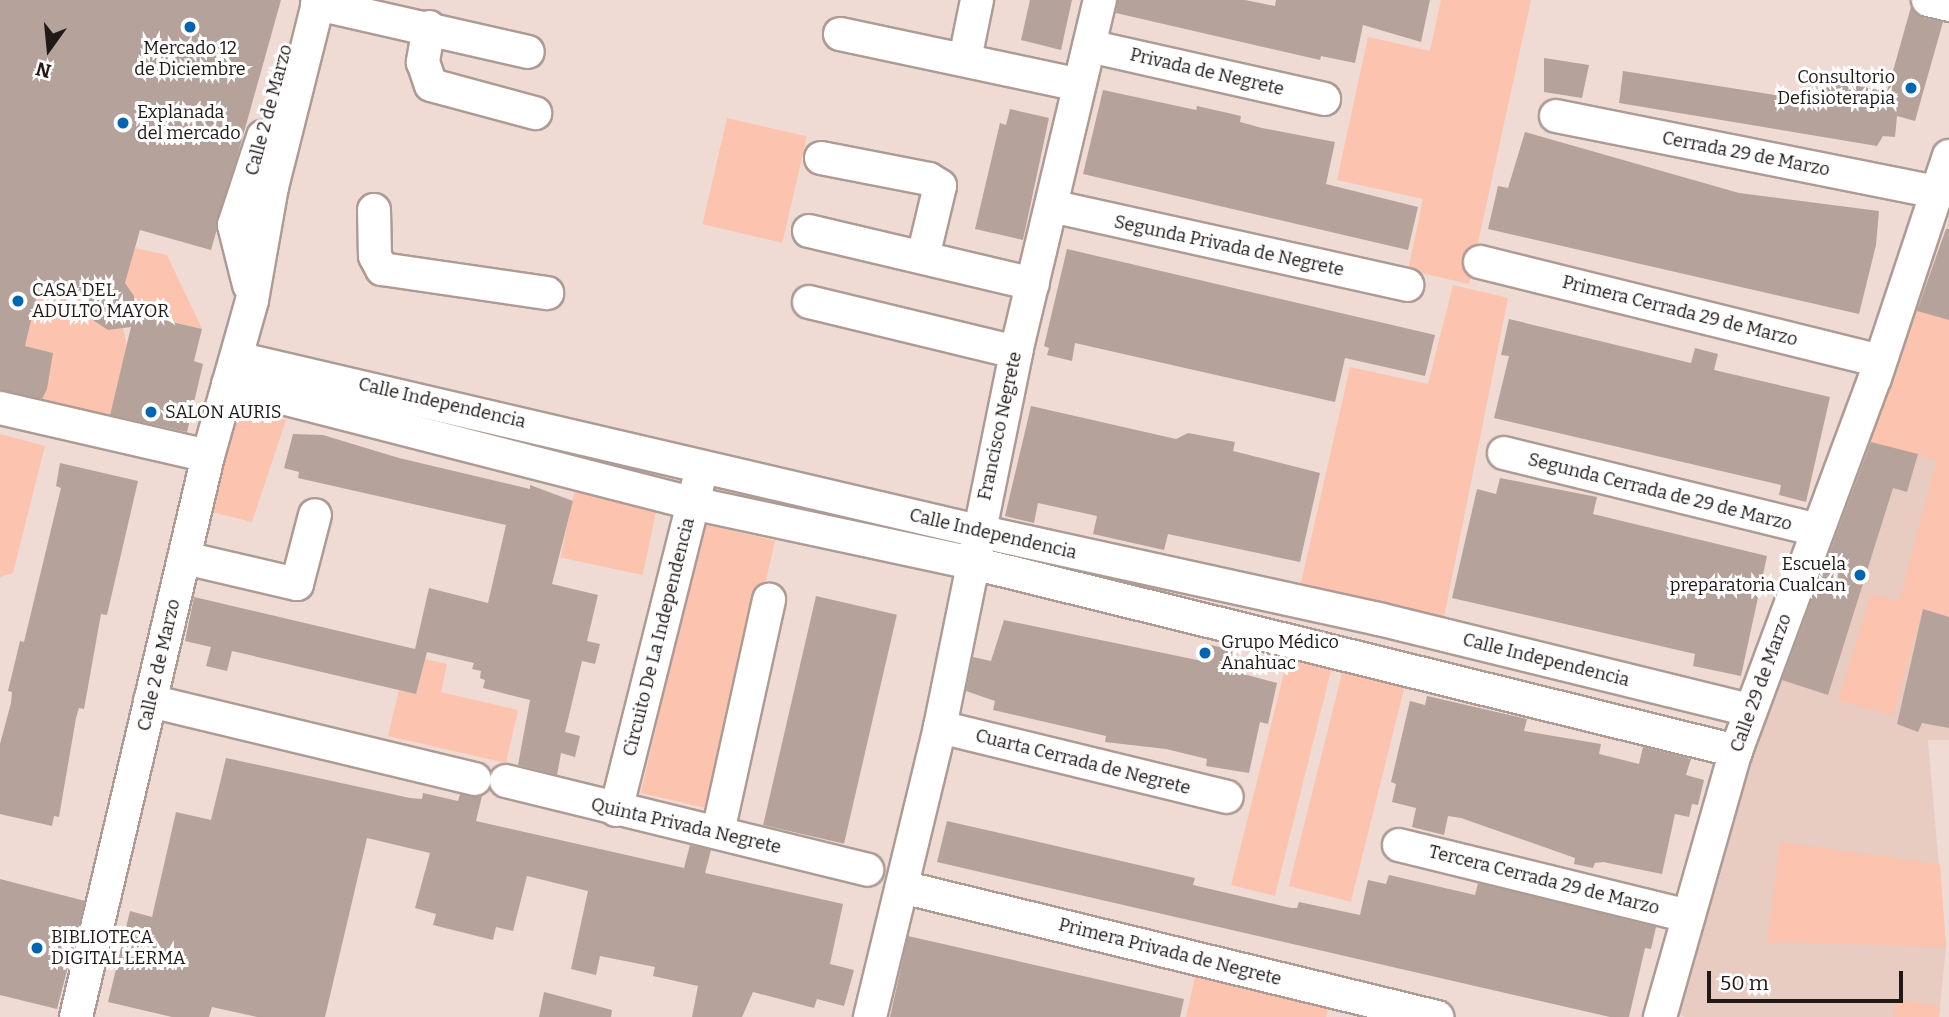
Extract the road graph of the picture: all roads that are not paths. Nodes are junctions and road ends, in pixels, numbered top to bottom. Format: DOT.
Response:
graph roads {
  1 [pos="977,0"];
  2 [pos="1100,0"];
  3 [pos="1928,0"];
  4 [pos="312,1"];
  5 [pos="1949,5"];
  6 [pos="429,27"];
  7 [pos="840,34"];
  8 [pos="1089,46"];
  9 [pos="528,52"];
  10 [pos="965,59"];
  11 [pos="1079,85"];
  12 [pos="1324,99"];
  13 [pos="535,113"];
  14 [pos="1556,116"];
  15 [pos="1949,156"];
  16 [pos="821,158"];
  17 [pos="1937,192"];
  18 [pos="1051,206"];
  19 [pos="374,210"];
  20 [pos="809,231"];
  21 [pos="923,257"];
  22 [pos="1480,262"];
  23 [pos="1033,284"];
  24 [pos="1407,285"];
  25 [pos="547,293"];
  26 [pos="810,302"];
  27 [pos="1016,352"];
  28 [pos="1879,361"];
  29 [pos="233,371"];
  30 [pos="0,408"];
  31 [pos="528,423"];
  32 [pos="1504,453"];
  33 [pos="208,456"];
  34 [pos="519,458"];
  35 [pos="703,464"];
  36 [pos="692,503"];
  37 [pos="315,515"];
  38 [pos="1817,530"];
  39 [pos="978,531"];
  40 [pos="185,558"];
  41 [pos="974,563"];
  42 [pos="769,600"];
  43 [pos="1378,619"];
  44 [pos="1367,659"];
  45 [pos="150,701"];
  46 [pos="1750,710"];
  47 [pos="940,727"];
  48 [pos="1736,751"];
  49 [pos="475,779"];
  50 [pos="506,781"];
  51 [pos="1227,797"];
  52 [pos="616,810"];
  53 [pos="718,832"];
  54 [pos="1399,845"];
  55 [pos="866,870"];
  56 [pos="902,887"];
  57 [pos="1688,916"];
  58 [pos="76,1017"];
  59 [pos="870,1017"];
  60 [pos="1437,1017"];
  61 [pos="1660,1017"];
  1 -- 10 [label="street"];
  2 -- 8 [label="street, Francisco Negrete"];
  3 -- 5 [label="street"];
  4 -- 6 [label="street"];
  4 -- 29 [label="street, Calle 2 de Marzo"];
  6 -- 9 [label="street"];
  6 -- 13 [label="street"];
  7 -- 10 [label="street"];
  8 -- 11 [label="street, Francisco Negrete"];
  8 -- 12 [label="street, Privada de Negrete"];
  10 -- 11 [label="street"];
  11 -- 18 [label="street, Francisco Negrete"];
  14 -- 17 [label="street, Cerrada 29 de Marzo"];
  15 -- 17 [label="street, Calle 29 de Marzo"];
  16 -- 21 [label="street"];
  17 -- 28 [label="street, Calle 29 de Marzo"];
  18 -- 23 [label="street, Francisco Negrete"];
  18 -- 24 [label="street, Segunda Privada de Negrete"];
  19 -- 25 [label="street"];
  20 -- 21 [label="street"];
  21 -- 23 [label="street"];
  22 -- 28 [label="street, Primera Cerrada 29 de Marzo"];
  23 -- 27 [label="street, Francisco Negrete"];
  26 -- 27 [label="street"];
  27 -- 39 [label="street, Francisco Negrete"];
  28 -- 38 [label="street, Calle 29 de Marzo"];
  29 -- 31 [label="street, Calle Independencia"];
  29 -- 33 [label="street, Calle 2 de Marzo"];
  29 -- 34 [label="street, Calle Independencia"];
  30 -- 33 [label="street"];
  31 -- 34 [label="street"];
  31 -- 35 [label="street, Calle Independencia"];
  32 -- 38 [label="street, Segunda Cerrada de 29 de Marzo"];
  33 -- 40 [label="street, Calle 2 de Marzo"];
  34 -- 36 [label="street, Calle Independencia"];
  35 -- 36 [label="street, Circuito De La Independencia"];
  35 -- 39 [label="street, Calle Independencia"];
  36 -- 41 [label="street, Calle Independencia"];
  36 -- 52 [label="street, Circuito De La Independencia"];
  37 -- 40 [label="street"];
  38 -- 46 [label="street, Calle 29 de Marzo"];
  39 -- 41 [label="street, Francisco Negrete"];
  39 -- 43 [label="street, Calle Independencia"];
  40 -- 45 [label="street, Calle 2 de Marzo"];
  41 -- 44 [label="street, Calle Independencia"];
  41 -- 47 [label="street, Francisco Negrete"];
  42 -- 53 [label="street"];
  43 -- 44 [label="street"];
  43 -- 46 [label="street, Calle Independencia"];
  44 -- 48 [label="street, Calle Independencia"];
  45 -- 49 [label="street"];
  45 -- 58 [label="street, Calle 2 de Marzo"];
  46 -- 48 [label="street, Calle 29 de Marzo"];
  47 -- 51 [label="street, Cuarta Cerrada de Negrete"];
  47 -- 56 [label="street, Francisco Negrete"];
  48 -- 57 [label="street, Calle 29 de Marzo"];
  50 -- 52 [label="street, Quinta Privada Negrete"];
  52 -- 53 [label="street, Quinta Privada Negrete"];
  53 -- 55 [label="street, Quinta Privada Negrete"];
  54 -- 57 [label="street, Tercera Cerrada 29 de Marzo"];
  56 -- 59 [label="street, Francisco Negrete"];
  56 -- 60 [label="street, Primera Privada de Negrete"];
  57 -- 61 [label="street, Calle 29 de Marzo"];
}
